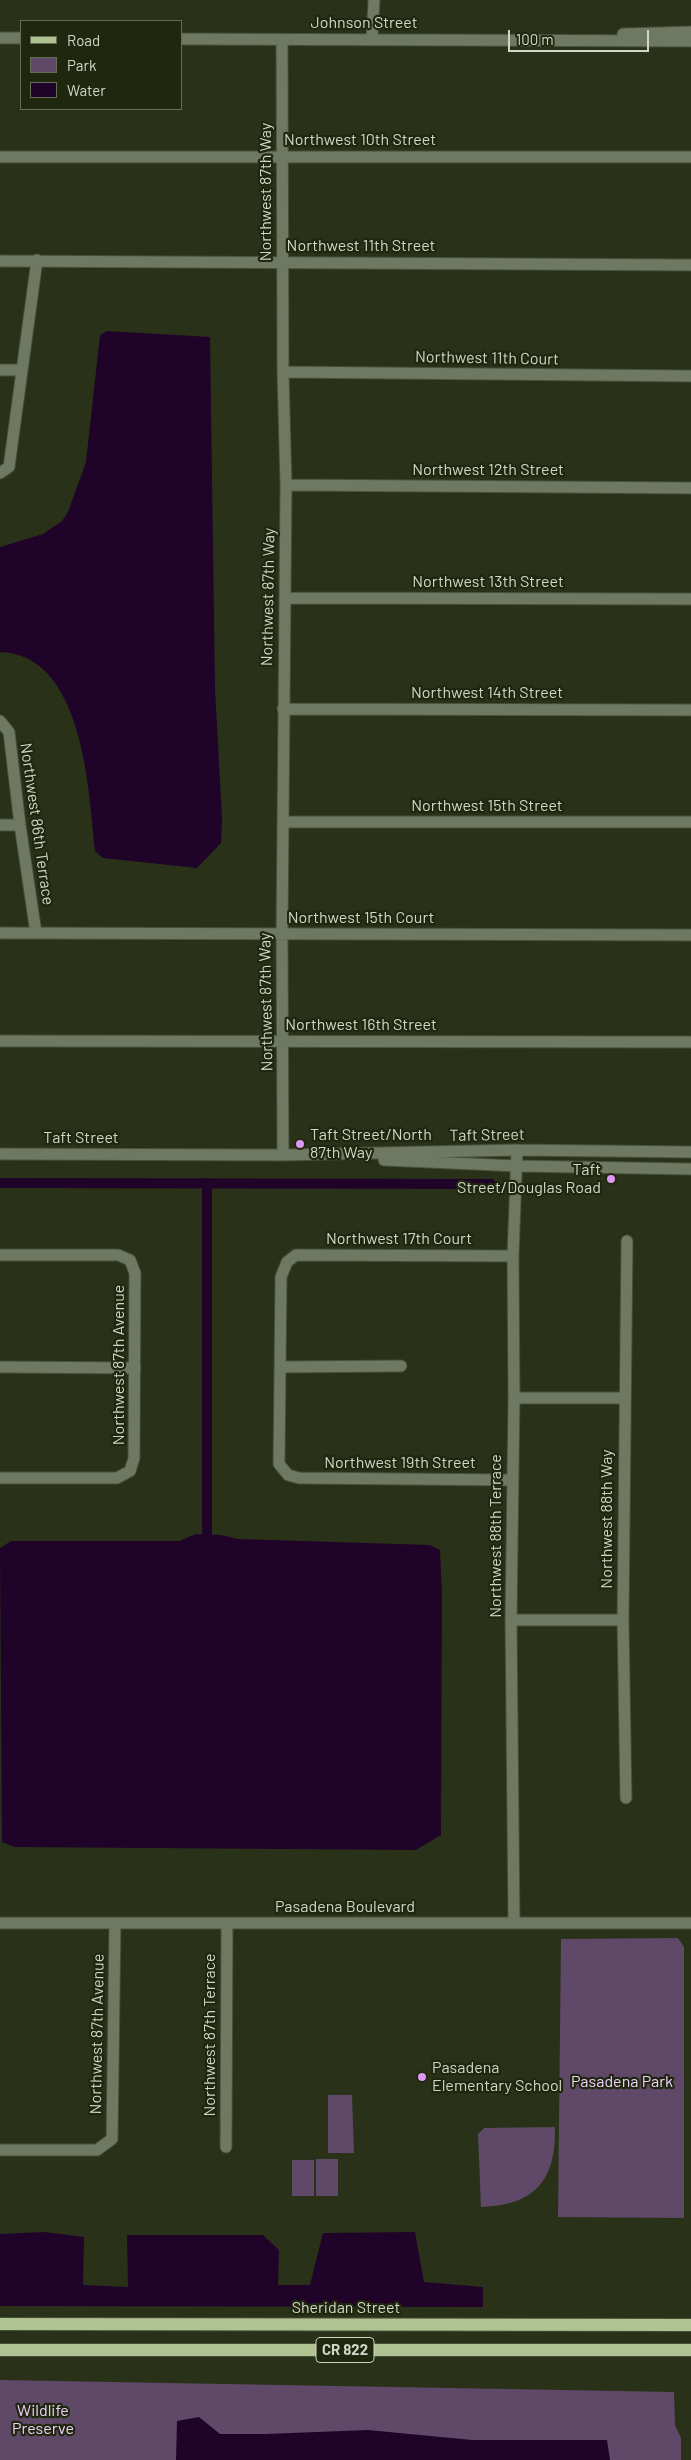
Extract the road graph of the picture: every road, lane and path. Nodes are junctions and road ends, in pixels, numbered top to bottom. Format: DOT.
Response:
graph roads {
  1 [pos="374,0"];
  2 [pos="691,32"];
  3 [pos="0,38"];
  4 [pos="20,38"];
  5 [pos="372,38"];
  6 [pos="182,39"];
  7 [pos="282,40"];
  8 [pos="548,41"];
  9 [pos="691,41"];
  10 [pos="282,156"];
  11 [pos="0,157"];
  12 [pos="691,157"];
  13 [pos="0,260"];
  14 [pos="37,260"];
  15 [pos="282,262"];
  16 [pos="691,265"];
  17 [pos="0,370"];
  18 [pos="20,370"];
  19 [pos="283,372"];
  20 [pos="691,376"];
  21 [pos="4,470"];
  22 [pos="286,485"];
  23 [pos="691,488"];
  24 [pos="285,598"];
  25 [pos="691,599"];
  26 [pos="283,709"];
  27 [pos="691,710"];
  28 [pos="0,721"];
  29 [pos="284,822"];
  30 [pos="691,822"];
  31 [pos="0,825"];
  32 [pos="20,825"];
  33 [pos="0,933"];
  34 [pos="36,934"];
  35 [pos="282,934"];
  36 [pos="691,935"];
  37 [pos="0,1040"];
  38 [pos="284,1041"];
  39 [pos="691,1042"];
  40 [pos="518,1150"];
  41 [pos="691,1152"];
  42 [pos="0,1154"];
  43 [pos="282,1155"];
  44 [pos="517,1166"];
  45 [pos="691,1169"];
  46 [pos="627,1240"];
  47 [pos="0,1255"];
  48 [pos="513,1256"];
  49 [pos="401,1366"];
  50 [pos="0,1367"];
  51 [pos="281,1367"];
  52 [pos="135,1368"];
  53 [pos="514,1398"];
  54 [pos="624,1398"];
  55 [pos="0,1478"];
  56 [pos="512,1480"];
  57 [pos="511,1620"];
  58 [pos="623,1620"];
  59 [pos="626,1798"];
  60 [pos="514,1922"];
  61 [pos="691,1922"];
  62 [pos="0,1923"];
  63 [pos="115,1923"];
  64 [pos="227,1923"];
  65 [pos="226,2147"];
  66 [pos="0,2150"];
  67 [pos="0,2324"];
  68 [pos="691,2325"];
  69 [pos="0,2350"];
  70 [pos="691,2350"];
  1 -- 5 [label="street"];
  2 -- 8 [label="street, Johnson Street"];
  3 -- 4 [label="street"];
  5 -- 7 [label="street, Johnson Street"];
  5 -- 8 [label="street, Johnson Street"];
  6 -- 7 [label="street, Johnson Street"];
  7 -- 10 [label="street, Northwest 87th Way"];
  8 -- 9 [label="street, Johnson Street"];
  10 -- 11 [label="street, Northwest 10th Street"];
  10 -- 12 [label="street, Northwest 10th Street"];
  10 -- 15 [label="street, Northwest 87th Way"];
  13 -- 14 [label="street, Northwest 11th Street"];
  14 -- 15 [label="street, Northwest 11th Street"];
  14 -- 18 [label="street"];
  15 -- 16 [label="street, Northwest 11th Street"];
  15 -- 19 [label="street, Northwest 87th Way"];
  17 -- 18 [label="street"];
  18 -- 21 [label="street"];
  19 -- 20 [label="street, Northwest 11th Court"];
  19 -- 22 [label="street, Northwest 87th Way"];
  22 -- 23 [label="street, Northwest 12th Street"];
  22 -- 24 [label="street, Northwest 87th Way"];
  24 -- 25 [label="street, Northwest 13th Street"];
  24 -- 26 [label="street, Northwest 87th Way"];
  26 -- 27 [label="street, Northwest 14th Street"];
  26 -- 29 [label="street, Northwest 87th Way"];
  28 -- 32 [label="street, Northwest 86th Terrace"];
  29 -- 30 [label="street, Northwest 15th Street"];
  29 -- 35 [label="street, Northwest 87th Way"];
  31 -- 32 [label="street"];
  32 -- 34 [label="street, Northwest 86th Terrace"];
  33 -- 34 [label="street, Northwest 15th Court"];
  34 -- 35 [label="street, Northwest 15th Court"];
  35 -- 36 [label="street, Northwest 15th Court"];
  35 -- 38 [label="street, Northwest 87th Way"];
  37 -- 38 [label="street, Northwest 16th Street"];
  38 -- 39 [label="street, Northwest 16th Street"];
  38 -- 43 [label="street, Northwest 87th Way"];
  40 -- 41 [label="street, Taft Street"];
  40 -- 43 [label="street, Taft Street"];
  40 -- 44 [label="street, Northwest 88th Terrace"];
  42 -- 43 [label="street, Taft Street"];
  43 -- 44 [label="street, Taft Street"];
  44 -- 45 [label="street, Taft Street"];
  44 -- 48 [label="street, Northwest 88th Terrace"];
  46 -- 54 [label="street, Northwest 88th Way"];
  47 -- 52 [label="street, Northwest 87th Avenue"];
  48 -- 51 [label="street, Northwest 17th Court"];
  48 -- 53 [label="street, Northwest 88th Terrace"];
  49 -- 51 [label="street"];
  50 -- 52 [label="street"];
  51 -- 56 [label="street, Northwest 19th Street"];
  52 -- 55 [label="street, Northwest 87th Avenue"];
  53 -- 54 [label="street"];
  53 -- 56 [label="street, Northwest 88th Terrace"];
  54 -- 58 [label="street, Northwest 88th Way"];
  56 -- 57 [label="street, Northwest 88th Terrace"];
  57 -- 58 [label="street"];
  57 -- 60 [label="street, Northwest 88th Terrace"];
  58 -- 59 [label="street, Northwest 88th Way"];
  60 -- 61 [label="street, Pasadena Boulevard"];
  60 -- 64 [label="street, Pasadena Boulevard"];
  62 -- 63 [label="street, Pasadena Boulevard"];
  63 -- 64 [label="street, Pasadena Boulevard"];
  63 -- 66 [label="street, Northwest 87th Avenue"];
  64 -- 65 [label="street, Northwest 87th Terrace"];
  67 -- 68 [label="main road, Sheridan Street / CR 822"];
  69 -- 70 [label="main road, CR 822"];
}
